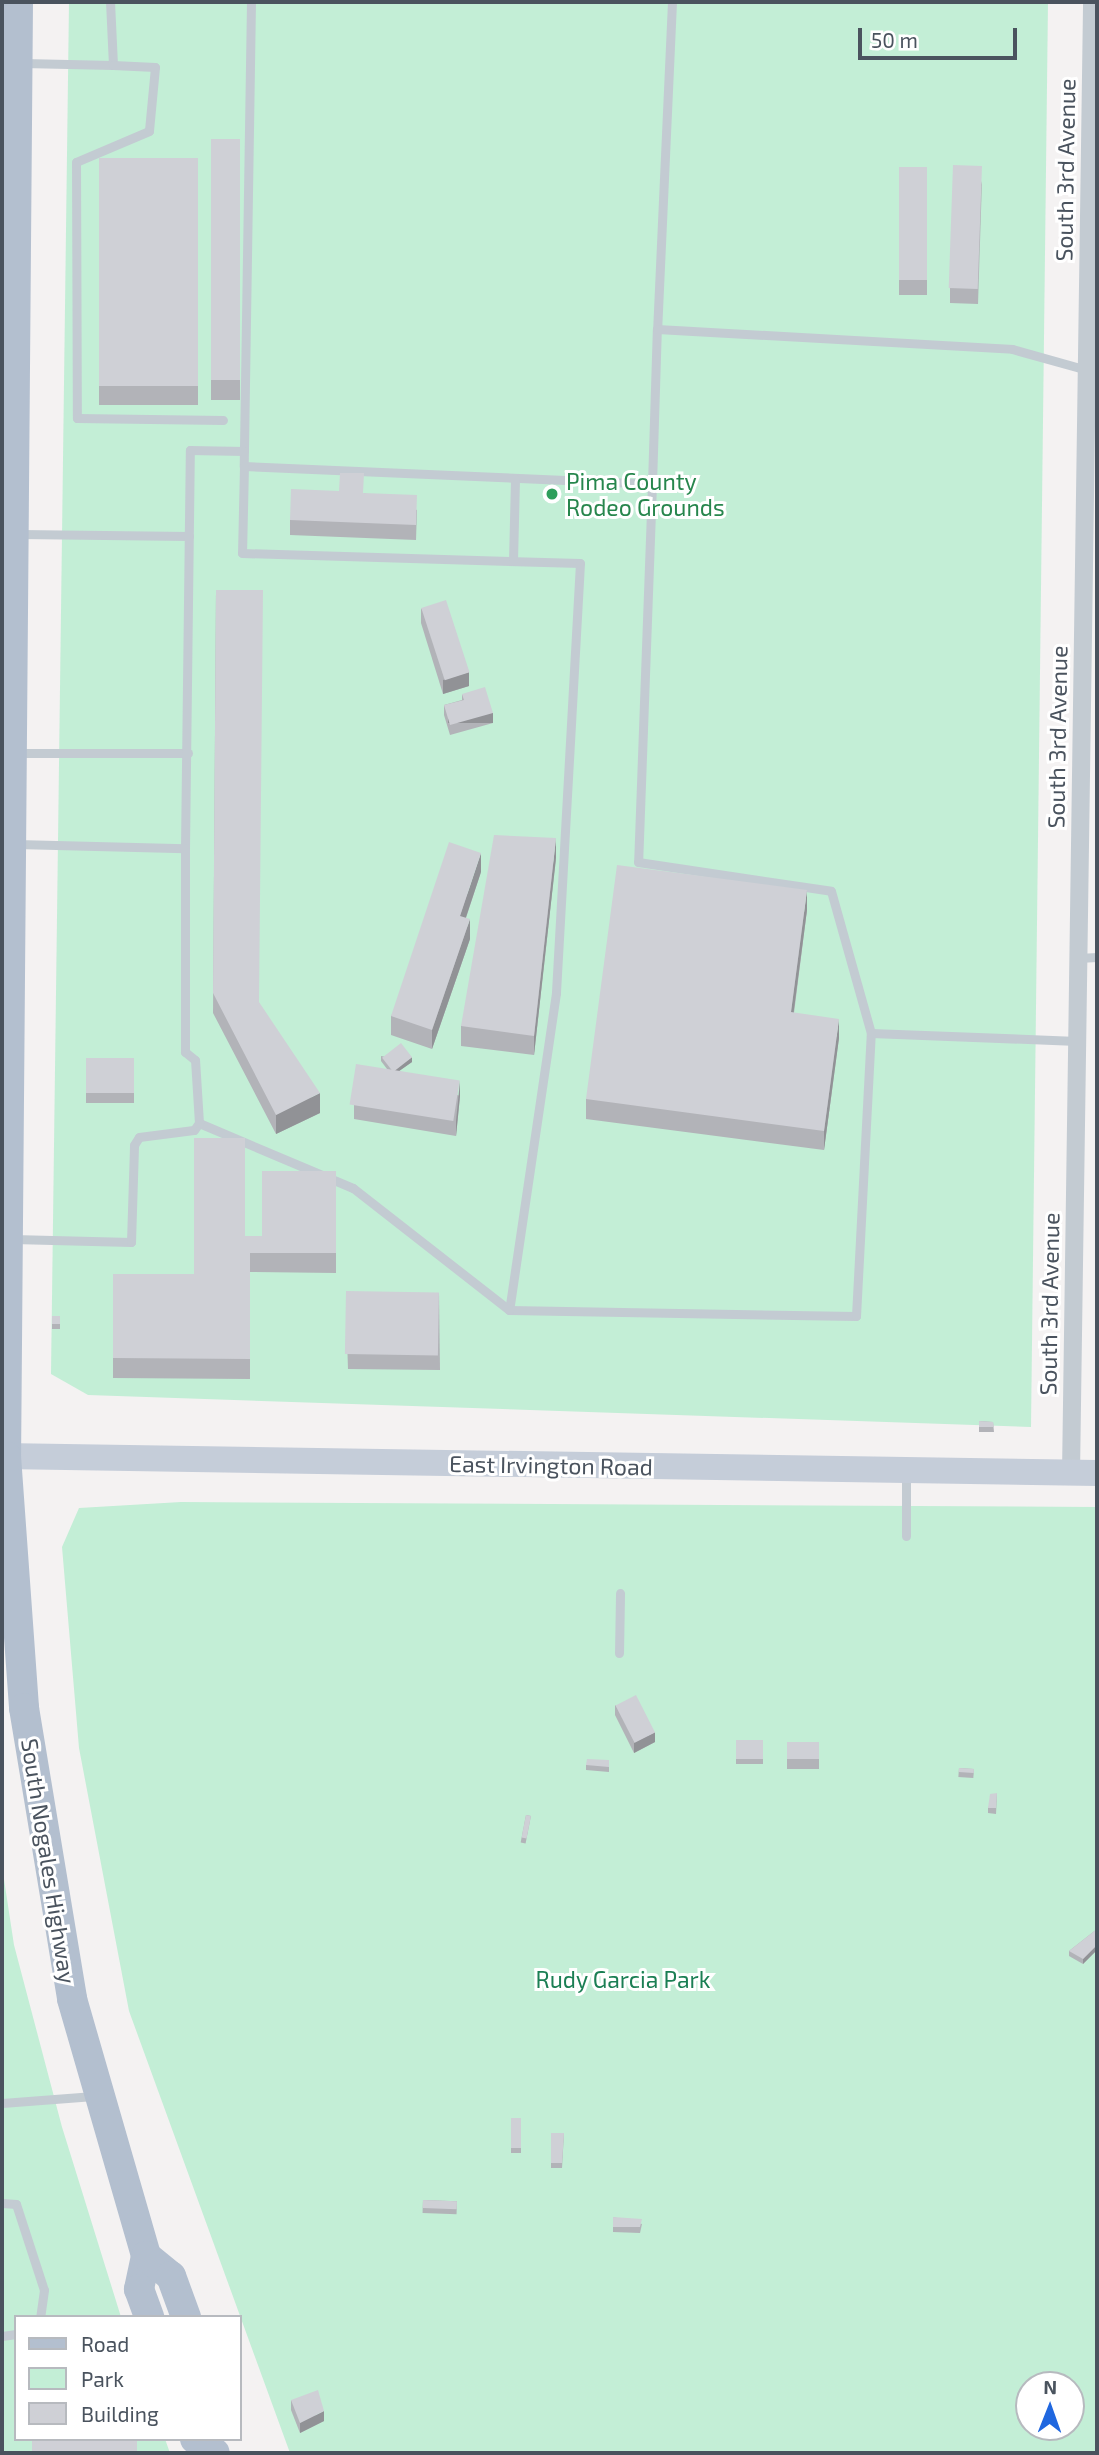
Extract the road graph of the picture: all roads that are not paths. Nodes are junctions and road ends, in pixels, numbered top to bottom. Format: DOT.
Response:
graph roads {
  1 [pos="19,2"];
  2 [pos="110,2"];
  3 [pos="251,2"];
  4 [pos="672,2"];
  5 [pos="1092,2"];
  6 [pos="18,63"];
  7 [pos="1094,64"];
  8 [pos="113,65"];
  9 [pos="1094,107"];
  10 [pos="10,121"];
  11 [pos="1093,273"];
  12 [pos="1092,323"];
  13 [pos="657,330"];
  14 [pos="1087,370"];
  15 [pos="223,419"];
  16 [pos="244,451"];
  17 [pos="244,466"];
  18 [pos="515,479"];
  19 [pos="652,484"];
  20 [pos="1091,484"];
  21 [pos="13,534"];
  22 [pos="189,536"];
  23 [pos="513,561"];
  24 [pos="1091,579"];
  25 [pos="11,753"];
  26 [pos="188,753"];
  27 [pos="6,795"];
  28 [pos="186,848"];
  29 [pos="8,852"];
  30 [pos="1097,957"];
  31 [pos="1078,958"];
  32 [pos="871,1033"];
  33 [pos="1077,1041"];
  34 [pos="6,1051"];
  35 [pos="200,1124"];
  36 [pos="5,1184"];
  37 [pos="6,1255"];
  38 [pos="509,1310"];
  39 [pos="4,1456"];
  40 [pos="906,1471"];
  41 [pos="1097,1473"];
  42 [pos="1070,1474"];
  43 [pos="906,1536"];
  44 [pos="620,1593"];
  45 [pos="619,1653"];
  46 [pos="99,2096"];
  47 [pos="2,2103"];
  48 [pos="2,2203"];
  49 [pos="146,2256"];
  50 [pos="40,2315"];
  51 [pos="148,2315"];
  52 [pos="185,2315"];
  53 [pos="198,2441"];
  54 [pos="215,2453"];
  1 -- 6 [label="main road, South Nogales Highway"];
  2 -- 8 [label="lane"];
  3 -- 16 [label="lane"];
  4 -- 13 [label="lane"];
  5 -- 7 [label="street, South 3rd Avenue"];
  6 -- 8 [label="lane"];
  6 -- 10 [label="main road, South Nogales Highway"];
  7 -- 9 [label="street, South 3rd Avenue"];
  8 -- 15 [label="lane"];
  9 -- 11 [label="street, South 3rd Avenue"];
  10 -- 21 [label="main road, South Nogales Highway"];
  11 -- 12 [label="street, South 3rd Avenue"];
  12 -- 14 [label="street, South 3rd Avenue"];
  13 -- 14 [label="lane"];
  13 -- 19 [label="lane"];
  14 -- 20 [label="street, South 3rd Avenue"];
  16 -- 17 [label="lane"];
  16 -- 22 [label="lane"];
  17 -- 18 [label="lane"];
  17 -- 23 [label="lane"];
  18 -- 19 [label="lane"];
  18 -- 23 [label="lane"];
  19 -- 32 [label="lane"];
  20 -- 24 [label="street, South 3rd Avenue"];
  21 -- 22 [label="lane"];
  21 -- 25 [label="main road, South Nogales Highway"];
  22 -- 26 [label="lane"];
  23 -- 38 [label="lane"];
  24 -- 31 [label="street, South 3rd Avenue"];
  25 -- 26 [label="lane"];
  25 -- 27 [label="main road, South Nogales Highway"];
  26 -- 28 [label="lane"];
  27 -- 29 [label="main road, South Nogales Highway"];
  28 -- 29 [label="lane"];
  28 -- 35 [label="lane"];
  29 -- 34 [label="main road, South Nogales Highway"];
  30 -- 31 [label="lane"];
  31 -- 33 [label="street, South 3rd Avenue"];
  32 -- 33 [label="lane"];
  32 -- 38 [label="lane"];
  33 -- 42 [label="street, South 3rd Avenue"];
  34 -- 36 [label="main road, South Nogales Highway"];
  35 -- 37 [label="lane"];
  35 -- 38 [label="lane"];
  36 -- 37 [label="main road, South Nogales Highway"];
  37 -- 39 [label="main road, South Nogales Highway"];
  39 -- 40 [label="main road, East Irvington Road"];
  39 -- 46 [label="main road, South Nogales Highway"];
  40 -- 42 [label="main road, East Irvington Road"];
  40 -- 43 [label="lane"];
  41 -- 42 [label="main road, East Irvington Road"];
  44 -- 45 [label="lane"];
  46 -- 47 [label="lane"];
  46 -- 49 [label="main road, South Nogales Highway"];
  48 -- 50 [label="lane"];
  49 -- 51 [label="main road, South Nogales Highway"];
  49 -- 52 [label="main road"];
  53 -- 54 [label="main road"];
}
